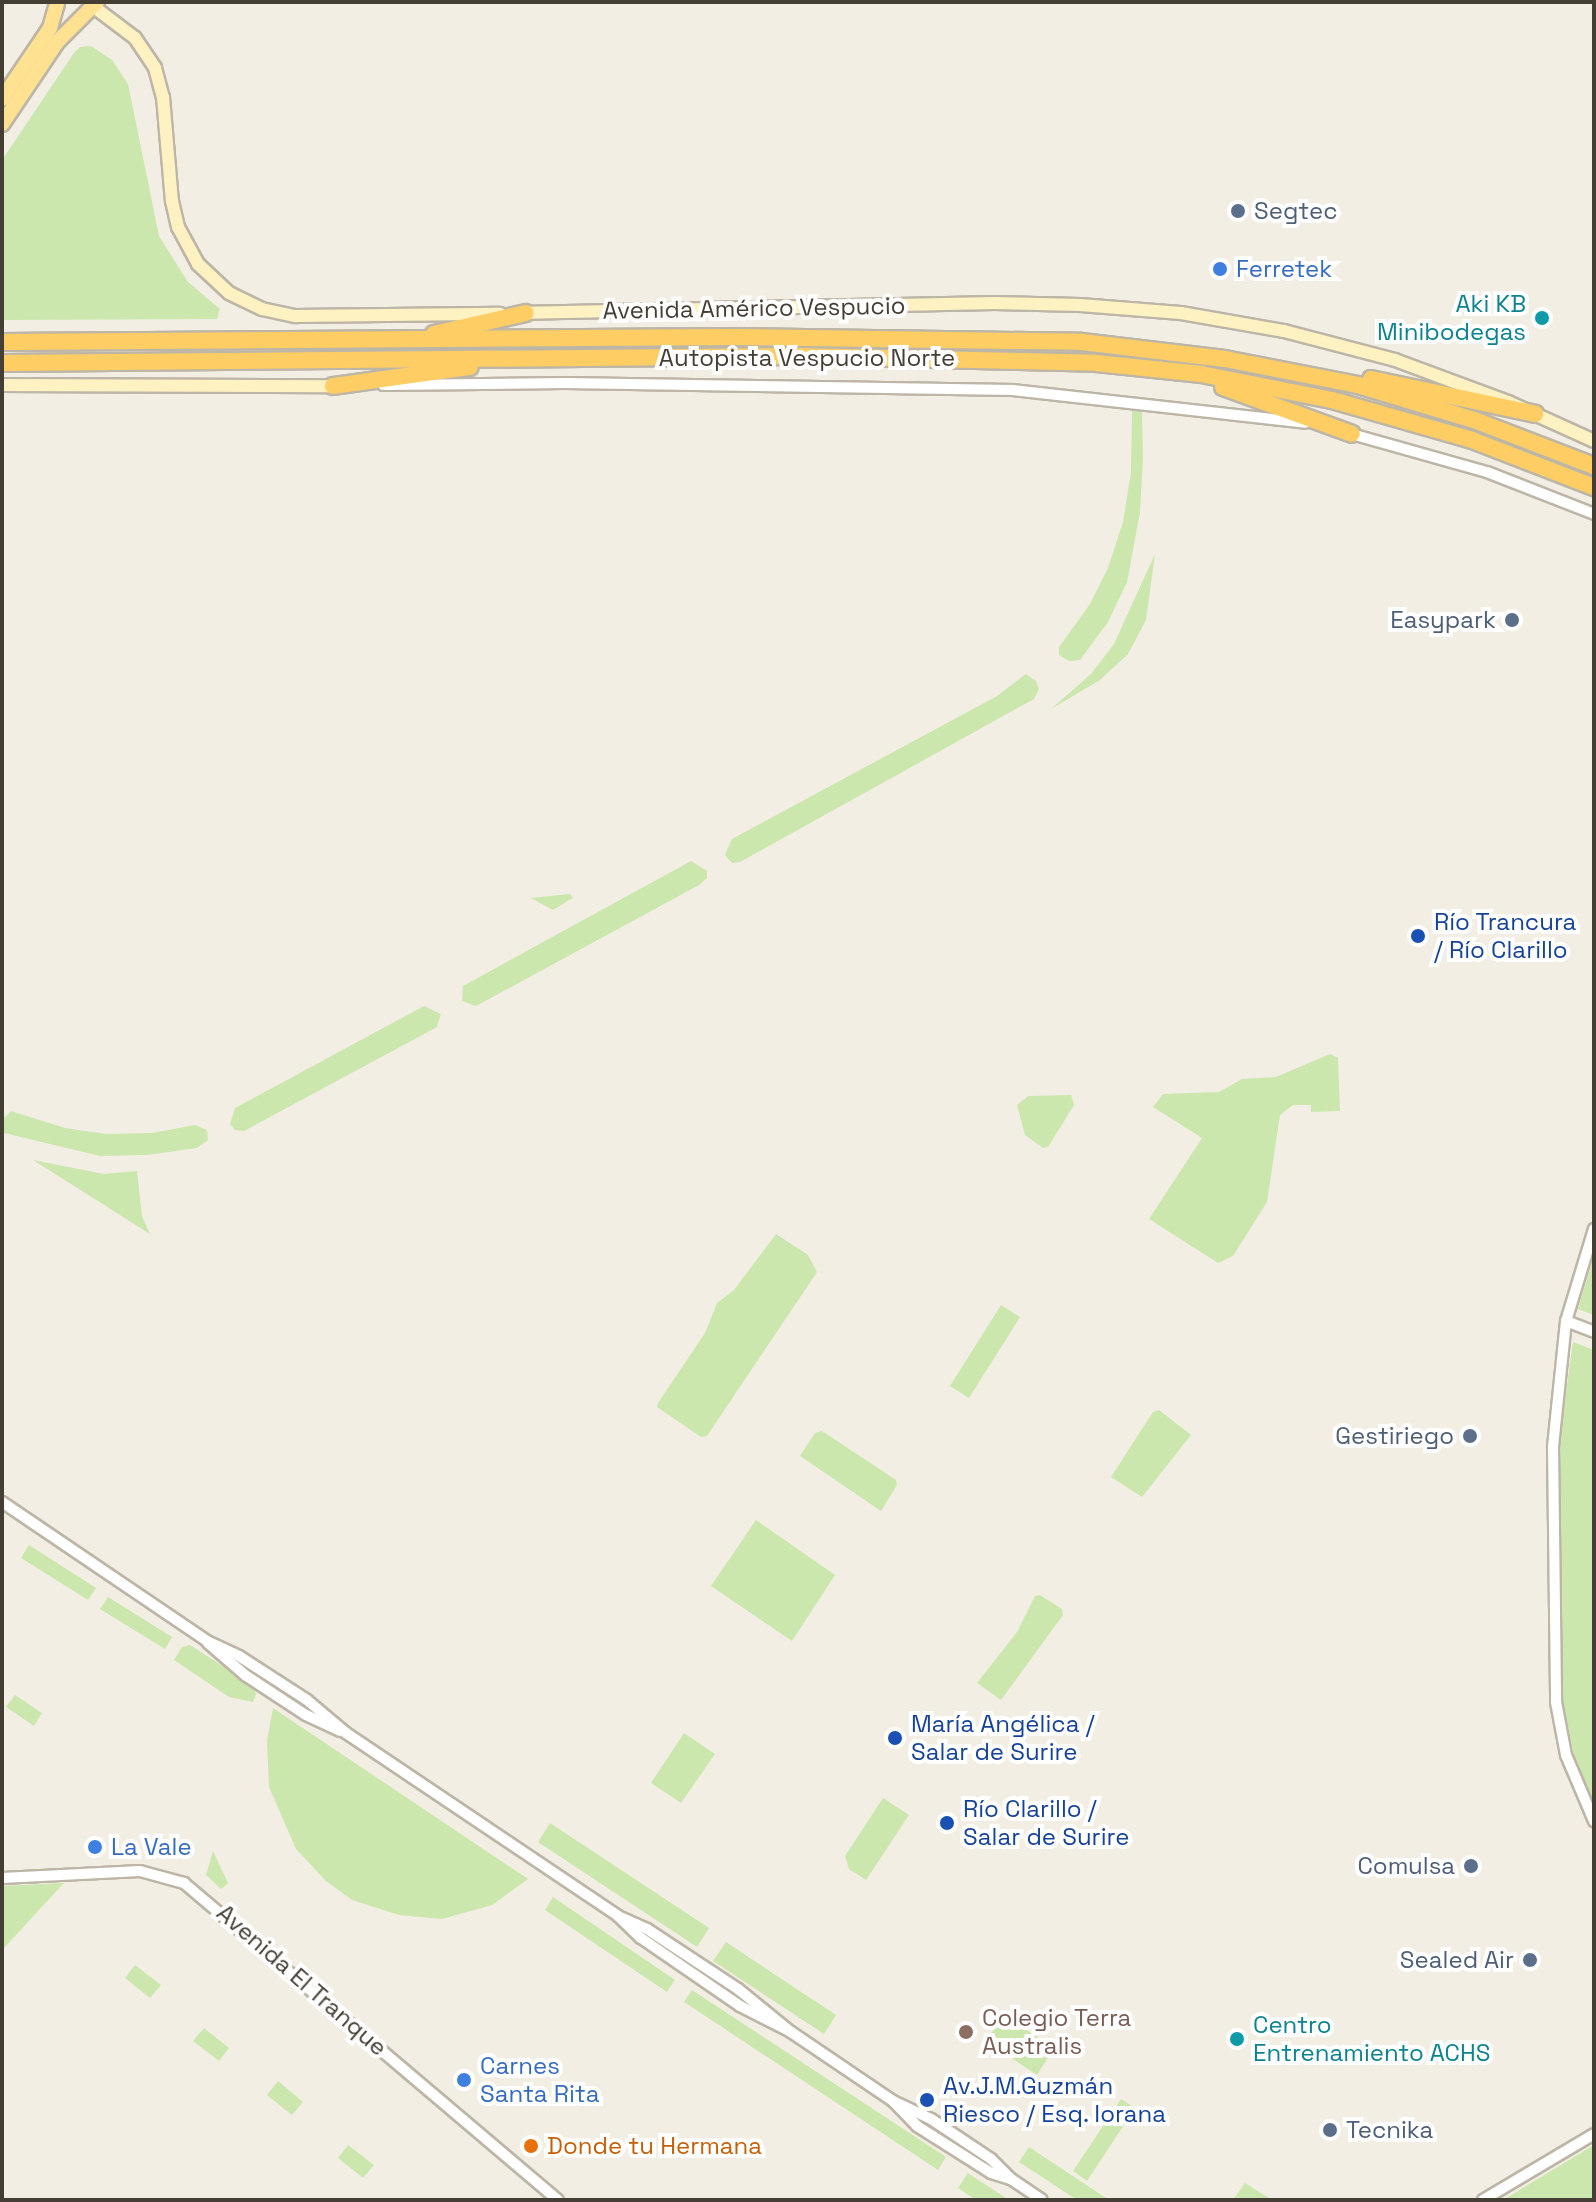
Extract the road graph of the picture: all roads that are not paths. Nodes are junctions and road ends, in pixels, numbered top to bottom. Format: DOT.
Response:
graph roads {
  1 [pos="57,3"];
  2 [pos="92,8"];
  3 [pos="2,99"];
  4 [pos="2,124"];
  5 [pos="526,313"];
  6 [pos="403,341"];
  7 [pos="2,342"];
  8 [pos="508,359"];
  9 [pos="2,363"];
  10 [pos="1160,368"];
  11 [pos="1314,376"];
  12 [pos="2,385"];
  13 [pos="333,386"];
  14 [pos="1535,414"];
  15 [pos="1352,434"];
  16 [pos="1594,441"];
  17 [pos="1594,466"];
  18 [pos="1594,487"];
  19 [pos="1594,514"];
  20 [pos="1594,1229"];
  21 [pos="1566,1321"];
  22 [pos="1594,1332"];
  23 [pos="2,1502"];
  24 [pos="1594,1821"];
  25 [pos="2,1878"];
  26 [pos="1594,2134"];
  27 [pos="558,2200"];
  28 [pos="1042,2200"];
  29 [pos="1483,2200"];
  1 -- 2 [label="main road"];
  1 -- 3 [label="main road"];
  2 -- 4 [label="main road"];
  2 -- 5 [label="main road, Avenida Américo Vespucio"];
  5 -- 6 [label="highway"];
  5 -- 14 [label="main road, Avenida Américo Vespucio"];
  6 -- 7 [label="highway, Autopista Vespucio Norte"];
  6 -- 11 [label="highway, Autopista Vespucio Norte"];
  8 -- 9 [label="highway, Autopista Vespucio Norte"];
  8 -- 10 [label="highway, Autopista Vespucio Norte"];
  8 -- 13 [label="highway"];
  10 -- 15 [label="highway"];
  10 -- 18 [label="highway, Autopista Vespucio Norte"];
  11 -- 14 [label="highway"];
  11 -- 17 [label="highway, Autopista Vespucio Norte"];
  12 -- 13 [label="main road"];
  13 -- 15 [label="street"];
  14 -- 16 [label="main road, Avenida Américo Vespucio"];
  15 -- 19 [label="street"];
  20 -- 21 [label="street"];
  21 -- 22 [label="street"];
  21 -- 24 [label="street"];
  23 -- 28 [label="street"];
  25 -- 27 [label="street, Avenida El Tranque"];
  26 -- 29 [label="street"];
}
